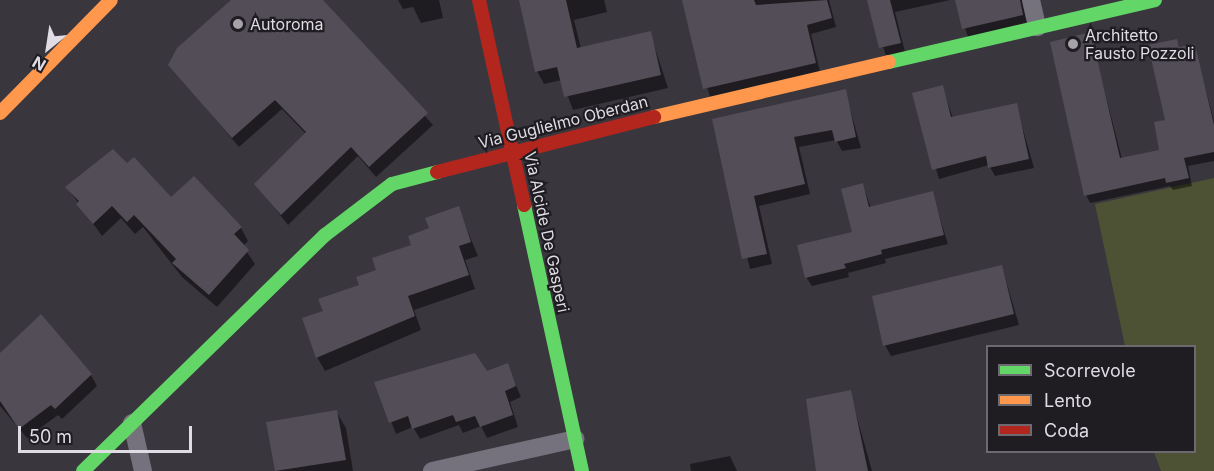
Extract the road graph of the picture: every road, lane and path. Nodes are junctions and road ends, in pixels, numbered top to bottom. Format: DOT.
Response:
graph roads {
  1 [pos="111,0"];
  2 [pos="479,0"];
  3 [pos="1031,0"];
  4 [pos="1155,0"];
  5 [pos="1037,27"];
  6 [pos="0,113"];
  7 [pos="513,152"];
  8 [pos="132,423"];
  9 [pos="575,439"];
  10 [pos="83,471"];
  11 [pos="143,471"];
  12 [pos="432,471"];
  13 [pos="582,471"];
  1 -- 6 [label="street"];
  2 -- 7 [label="street, Via Alcide De Gasperi"];
  3 -- 5 [label="street"];
  4 -- 5 [label="street, Via Guglielmo Oberdan"];
  5 -- 7 [label="street, Via Guglielmo Oberdan"];
  7 -- 8 [label="street, Via Guglielmo Oberdan"];
  7 -- 9 [label="street, Via Alcide De Gasperi"];
  8 -- 10 [label="street, Via Guglielmo Oberdan"];
  8 -- 11 [label="street"];
  9 -- 12 [label="street"];
  9 -- 13 [label="street, Via Alcide De Gasperi"];
}
